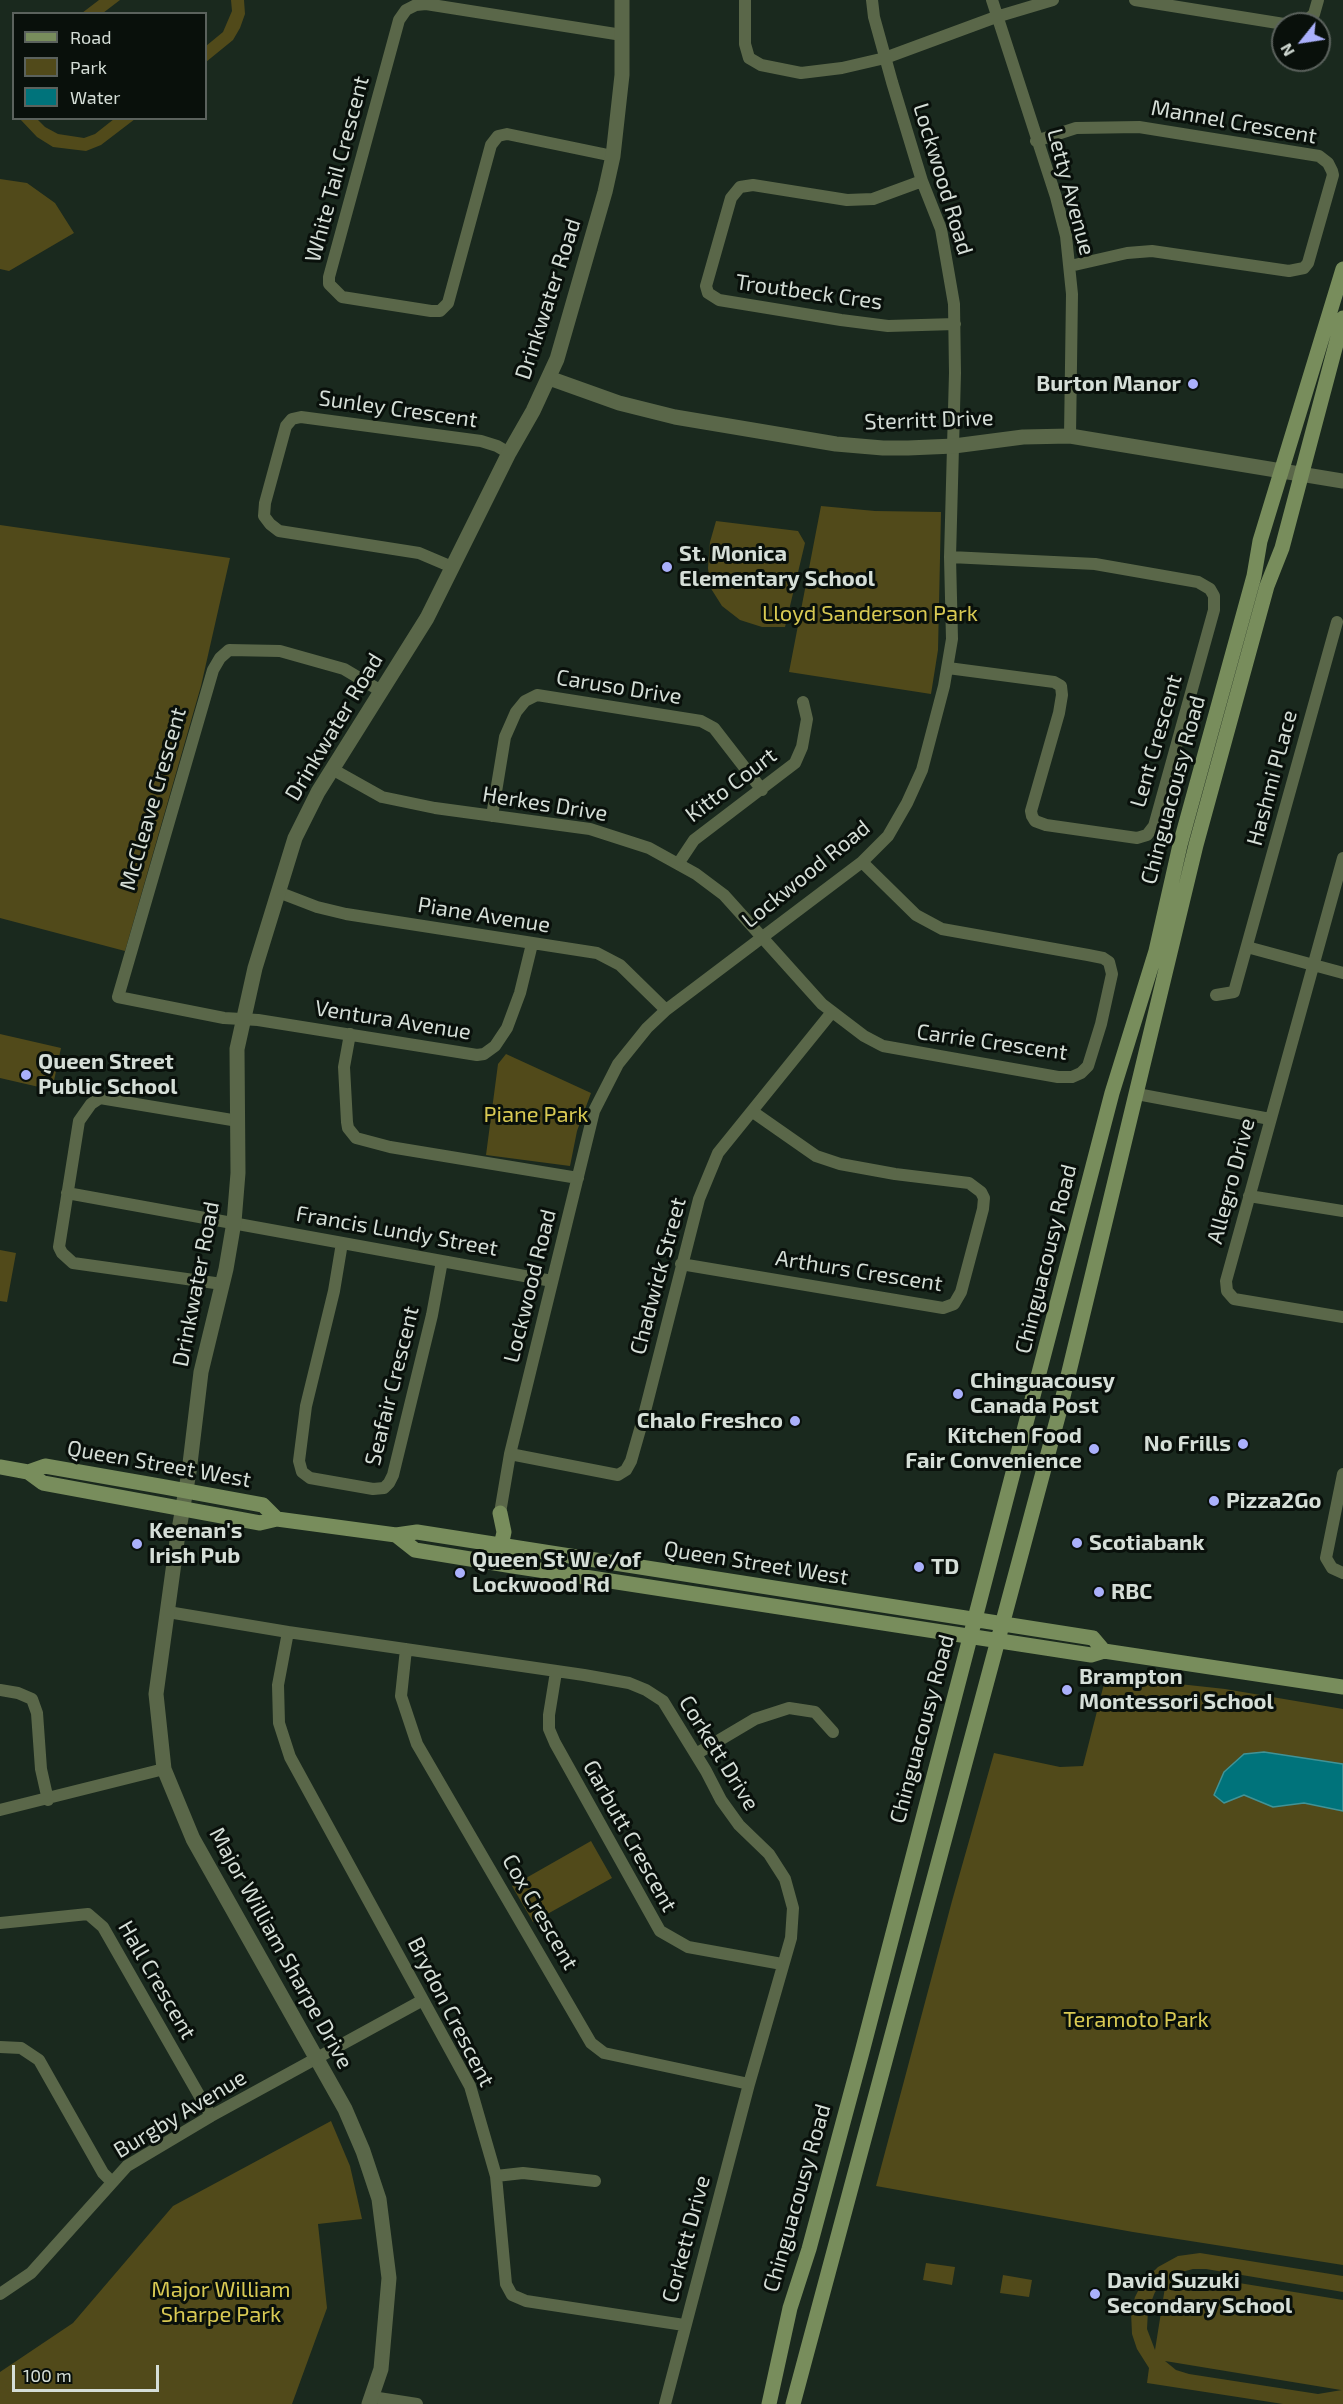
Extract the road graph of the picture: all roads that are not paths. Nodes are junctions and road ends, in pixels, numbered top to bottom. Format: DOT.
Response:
graph roads {
  1 [pos="622,0"];
  2 [pos="745,0"];
  3 [pos="872,0"];
  4 [pos="992,0"];
  5 [pos="1053,0"];
  6 [pos="1135,0"];
  7 [pos="996,17"];
  8 [pos="1271,22"];
  9 [pos="622,35"];
  10 [pos="885,58"];
  11 [pos="1036,141"];
  12 [pos="613,156"];
  13 [pos="922,181"];
  14 [pos="1071,266"];
  15 [pos="1343,269"];
  16 [pos="1343,318"];
  17 [pos="955,324"];
  18 [pos="549,378"];
  19 [pos="1070,436"];
  20 [pos="954,446"];
  21 [pos="510,453"];
  22 [pos="1281,470"];
  23 [pos="1301,474"];
  24 [pos="1343,481"];
  25 [pos="950,557"];
  26 [pos="452,567"];
  27 [pos="1337,622"];
  28 [pos="948,668"];
  29 [pos="381,691"];
  30 [pos="803,702"];
  31 [pos="332,769"];
  32 [pos="762,790"];
  33 [pos="492,816"];
  34 [pos="1343,858"];
  35 [pos="862,862"];
  36 [pos="678,864"];
  37 [pos="278,892"];
  38 [pos="762,936"];
  39 [pos="532,944"];
  40 [pos="1247,946"];
  41 [pos="1312,965"];
  42 [pos="1343,973"];
  43 [pos="1216,995"];
  44 [pos="666,1010"];
  45 [pos="832,1012"];
  46 [pos="244,1018"];
  47 [pos="350,1034"];
  48 [pos="1137,1094"];
  49 [pos="753,1112"];
  50 [pos="1270,1119"];
  51 [pos="238,1121"];
  52 [pos="578,1178"];
  53 [pos="67,1193"];
  54 [pos="1249,1196"];
  55 [pos="1343,1211"];
  56 [pos="234,1222"];
  57 [pos="342,1243"];
  58 [pos="442,1261"];
  59 [pos="681,1264"];
  60 [pos="552,1281"];
  61 [pos="222,1284"];
  62 [pos="1343,1317"];
  63 [pos="510,1454"];
  64 [pos="0,1467"];
  65 [pos="28,1472"];
  66 [pos="1343,1474"];
  67 [pos="186,1491"];
  68 [pos="183,1508"];
  69 [pos="500,1513"];
  70 [pos="277,1519"];
  71 [pos="396,1535"];
  72 [pos="442,1536"];
  73 [pos="501,1546"];
  74 [pos="415,1550"];
  75 [pos="1343,1573"];
  76 [pos="695,1576"];
  77 [pos="692,1594"];
  78 [pos="168,1612"];
  79 [pos="975,1619"];
  80 [pos="1004,1623"];
  81 [pos="288,1632"];
  82 [pos="970,1637"];
  83 [pos="999,1641"];
  84 [pos="406,1649"];
  85 [pos="1104,1651"];
  86 [pos="556,1672"];
  87 [pos="1343,1688"];
  88 [pos="0,1690"];
  89 [pos="833,1732"];
  90 [pos="696,1754"];
  91 [pos="164,1769"];
  92 [pos="48,1800"];
  93 [pos="0,1810"];
  94 [pos="0,1923"];
  95 [pos="782,1964"];
  96 [pos="423,2000"];
  97 [pos="0,2047"];
  98 [pos="317,2059"];
  99 [pos="749,2084"];
  100 [pos="211,2116"];
  101 [pos="496,2176"];
  102 [pos="594,2181"];
  103 [pos="112,2182"];
  104 [pos="0,2294"];
  105 [pos="684,2325"];
  106 [pos="370,2401"];
  107 [pos="417,2404"];
  108 [pos="665,2404"];
  109 [pos="769,2404"];
  110 [pos="793,2404"];
  1 -- 9 [label="street, Drinkwater Road"];
  2 -- 10 [label="street"];
  3 -- 10 [label="street, Lockwood Road"];
  4 -- 7 [label="street, Letty Avenue"];
  5 -- 7 [label="street"];
  6 -- 8 [label="street"];
  7 -- 10 [label="street"];
  7 -- 11 [label="street, Letty Avenue"];
  9 -- 12 [label="street, Drinkwater Road"];
  9 -- 12 [label="street, White Tail Crescent"];
  10 -- 13 [label="street, Lockwood Road"];
  11 -- 14 [label="street, Letty Avenue"];
  11 -- 14 [label="street, Mannel Crescent"];
  12 -- 18 [label="street, Drinkwater Road"];
  13 -- 17 [label="street, Lockwood Road"];
  13 -- 17 [label="street, Troutbeck Cres"];
  14 -- 19 [label="street, Letty Avenue"];
  15 -- 22 [label="main road, Chinguacousy Road"];
  16 -- 23 [label="main road, Chinguacousy Road"];
  17 -- 20 [label="street, Lockwood Road"];
  18 -- 20 [label="street, Sterritt Drive"];
  18 -- 21 [label="street, Drinkwater Road"];
  19 -- 20 [label="street, Sterritt Drive"];
  19 -- 22 [label="street, Sterritt Drive"];
  20 -- 25 [label="street, Lockwood Road"];
  21 -- 26 [label="street, Drinkwater Road"];
  21 -- 26 [label="street, Sunley Crescent"];
  22 -- 23 [label="street, Sterritt Drive"];
  22 -- 79 [label="main road, Chinguacousy Road"];
  23 -- 24 [label="street, Sterritt Drive"];
  23 -- 48 [label="main road, Chinguacousy Road"];
  25 -- 28 [label="street, Lockwood Road"];
  25 -- 28 [label="street, Lent Crescent"];
  26 -- 29 [label="street, Drinkwater Road"];
  27 -- 40 [label="street, Hashmi PLace"];
  28 -- 35 [label="street, Lockwood Road"];
  29 -- 31 [label="street, Drinkwater Road"];
  29 -- 46 [label="street, McCleave Crescent"];
  30 -- 32 [label="street, Kitto Court"];
  31 -- 33 [label="street, Herkes Drive"];
  31 -- 37 [label="street, Drinkwater Road"];
  32 -- 33 [label="street, Caruso Drive"];
  32 -- 36 [label="street, Kitto Court"];
  33 -- 36 [label="street, Herkes Drive"];
  34 -- 41 [label="street, Allegro Drive"];
  35 -- 38 [label="street, Lockwood Road"];
  35 -- 45 [label="street, Carrie Crescent"];
  36 -- 38 [label="street, Herkes Drive"];
  37 -- 39 [label="street, Piane Avenue"];
  37 -- 46 [label="street, Drinkwater Road"];
  38 -- 44 [label="street, Lockwood Road"];
  38 -- 45 [label="street, Carrie Crescent"];
  39 -- 44 [label="street, Piane Avenue"];
  39 -- 47 [label="street, Ventura Avenue"];
  40 -- 41 [label="street"];
  40 -- 43 [label="street, Hashmi PLace"];
  41 -- 42 [label="street"];
  41 -- 50 [label="street, Allegro Drive"];
  44 -- 52 [label="street, Lockwood Road"];
  45 -- 49 [label="street, Chadwick Street"];
  46 -- 47 [label="street, Ventura Avenue"];
  46 -- 51 [label="street, Drinkwater Road"];
  47 -- 52 [label="street"];
  48 -- 50 [label="street"];
  48 -- 80 [label="main road, Chinguacousy Road"];
  49 -- 59 [label="street, Chadwick Street"];
  49 -- 59 [label="street, Arthurs Crescent"];
  50 -- 54 [label="street, Allegro Drive"];
  51 -- 53 [label="street"];
  51 -- 56 [label="street, Drinkwater Road"];
  52 -- 60 [label="street, Lockwood Road"];
  53 -- 56 [label="street, Francis Lundy Street"];
  53 -- 61 [label="street"];
  54 -- 55 [label="street"];
  54 -- 62 [label="street, Allegro Drive"];
  56 -- 57 [label="street, Francis Lundy Street"];
  56 -- 61 [label="street, Drinkwater Road"];
  57 -- 58 [label="street, Francis Lundy Street"];
  57 -- 58 [label="street, Seafair Crescent"];
  58 -- 60 [label="street, Francis Lundy Street"];
  59 -- 63 [label="street, Chadwick Street"];
  60 -- 63 [label="street, Lockwood Road"];
  61 -- 67 [label="street, Drinkwater Road"];
  63 -- 69 [label="street, Lockwood Road"];
  64 -- 65 [label="main road, Queen Street West"];
  65 -- 67 [label="main road, Queen Street West"];
  65 -- 68 [label="main road, Queen Street West"];
  66 -- 75 [label="street"];
  67 -- 68 [label="street, Drinkwater Road"];
  67 -- 70 [label="main road, Queen Street West"];
  68 -- 70 [label="main road, Queen Street West"];
  68 -- 78 [label="street, Major William Sharpe Drive"];
  69 -- 72 [label="main road"];
  69 -- 73 [label="main road"];
  70 -- 71 [label="main road, Queen Street West"];
  71 -- 72 [label="main road, Queen Street West"];
  71 -- 74 [label="main road, Queen Street West"];
  72 -- 73 [label="main road, Queen Street West"];
  73 -- 74 [label="main road"];
  73 -- 76 [label="main road, Queen Street West"];
  74 -- 77 [label="main road, Queen Street West"];
  76 -- 77 [label="main road"];
  76 -- 79 [label="main road, Queen Street West"];
  77 -- 82 [label="main road, Queen Street West"];
  78 -- 81 [label="street, Corkett Drive"];
  78 -- 91 [label="street, Major William Sharpe Drive"];
  79 -- 80 [label="main road, Queen Street West"];
  79 -- 82 [label="main road, Chinguacousy Road"];
  80 -- 83 [label="main road, Chinguacousy Road"];
  80 -- 85 [label="main road, Queen Street West"];
  81 -- 84 [label="street, Corkett Drive"];
  81 -- 96 [label="street, Brydon Crescent"];
  82 -- 83 [label="main road, Queen Street West"];
  82 -- 109 [label="main road, Chinguacousy Road"];
  83 -- 85 [label="main road, Queen Street West"];
  83 -- 110 [label="main road, Chinguacousy Road"];
  84 -- 86 [label="street, Corkett Drive"];
  84 -- 99 [label="street, Cox Crescent"];
  85 -- 87 [label="main road, Queen Street West"];
  86 -- 90 [label="street, Corkett Drive"];
  86 -- 95 [label="street, Garbutt Crescent"];
  88 -- 92 [label="street"];
  89 -- 90 [label="street"];
  90 -- 95 [label="street, Corkett Drive"];
  91 -- 92 [label="street"];
  91 -- 98 [label="street, Major William Sharpe Drive"];
  92 -- 93 [label="street"];
  94 -- 100 [label="street, Hall Crescent"];
  95 -- 99 [label="street, Corkett Drive"];
  96 -- 98 [label="street, Burgby Avenue"];
  96 -- 101 [label="street, Brydon Crescent"];
  97 -- 103 [label="street"];
  98 -- 100 [label="street, Burgby Avenue"];
  98 -- 106 [label="street, Major William Sharpe Drive"];
  99 -- 105 [label="street, Corkett Drive"];
  100 -- 103 [label="street, Burgby Avenue"];
  101 -- 102 [label="street"];
  101 -- 105 [label="street, Brydon Crescent"];
  103 -- 104 [label="street, Burgby Avenue"];
  105 -- 108 [label="street, Corkett Drive"];
  106 -- 107 [label="street"];
}
